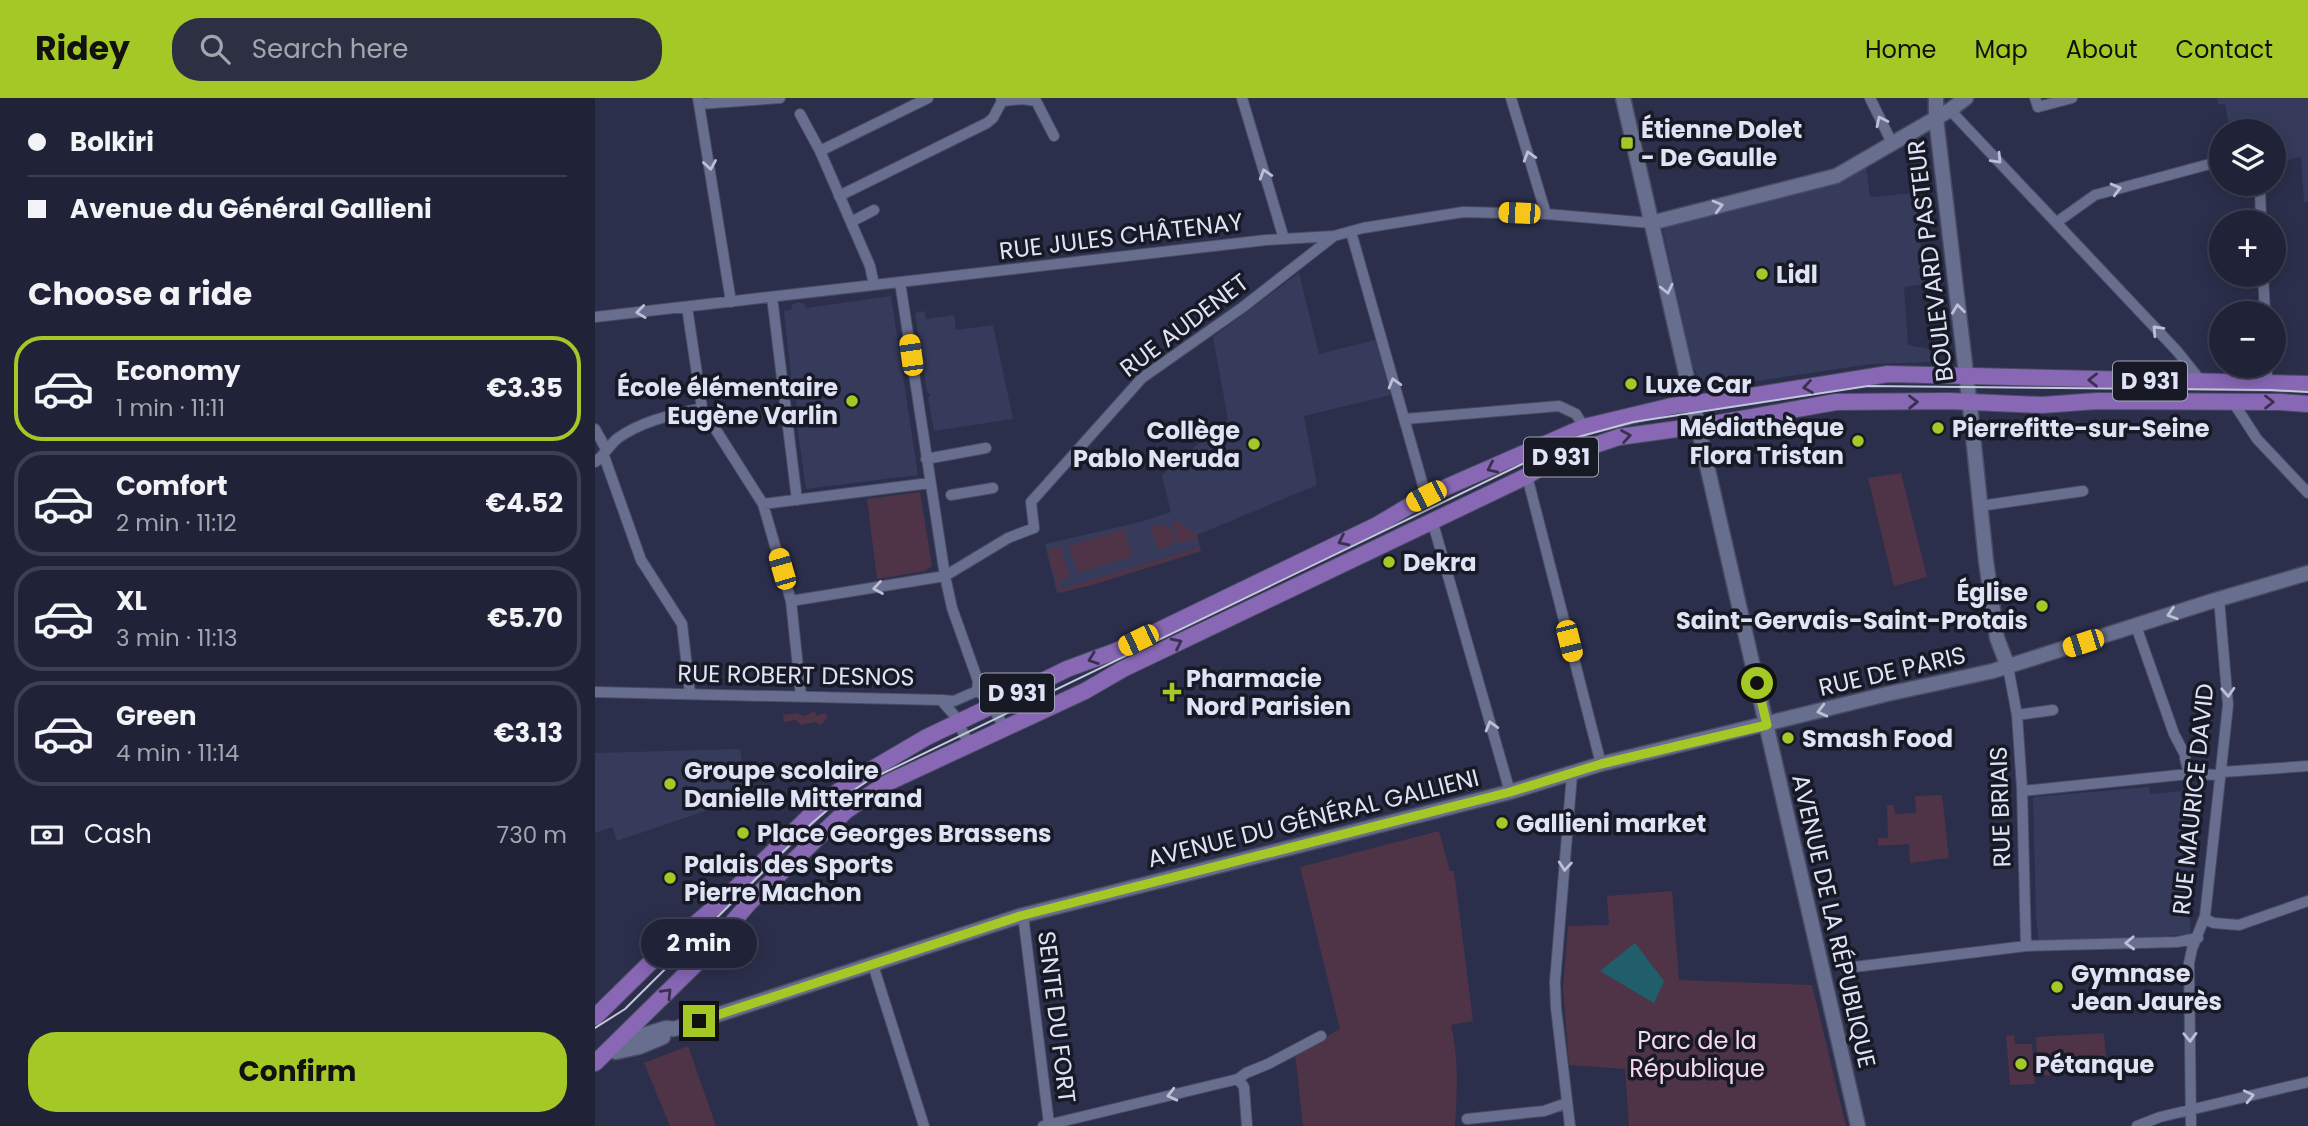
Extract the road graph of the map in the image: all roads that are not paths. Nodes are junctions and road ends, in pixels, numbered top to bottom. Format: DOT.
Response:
graph roads {
  1 [pos="780,98"];
  2 [pos="928,98"];
  3 [pos="1242,98"];
  4 [pos="1511,98"];
  5 [pos="1623,98"];
  6 [pos="1870,98"];
  7 [pos="1936,98"];
  8 [pos="1966,98"];
  9 [pos="2035,98"];
  10 [pos="2072,98"];
  11 [pos="1002,100"];
  12 [pos="699,101"];
  13 [pos="1950,110"];
  14 [pos="800,114"];
  15 [pos="1936,118"];
  16 [pos="1054,136"];
  17 [pos="1892,144"];
  18 [pos="820,151"];
  19 [pos="2209,164"];
  20 [pos="839,196"];
  21 [pos="874,210"];
  22 [pos="1546,214"];
  23 [pos="851,222"];
  24 [pos="2057,222"];
  25 [pos="1651,223"];
  26 [pos="1351,232"];
  27 [pos="1335,236"];
  28 [pos="1284,239"];
  29 [pos="900,282"];
  30 [pos="874,285"];
  31 [pos="772,297"];
  32 [pos="731,302"];
  33 [pos="687,307"];
  34 [pos="595,317"];
  35 [pos="1966,376"];
  36 [pos="2234,378"];
  37 [pos="2283,378"];
  38 [pos="2201,382"];
  39 [pos="2308,384"];
  40 [pos="1693,402"];
  41 [pos="2233,402"];
  42 [pos="1969,403"];
  43 [pos="2308,404"];
  44 [pos="702,408"];
  45 [pos="1405,419"];
  46 [pos="1699,426"];
  47 [pos="1584,427"];
  48 [pos="595,429"];
  49 [pos="986,448"];
  50 [pos="602,455"];
  51 [pos="926,459"];
  52 [pos="1527,476"];
  53 [pos="930,483"];
  54 [pos="993,488"];
  55 [pos="2083,491"];
  56 [pos="2308,493"];
  57 [pos="1426,496"];
  58 [pos="932,498"];
  59 [pos="797,500"];
  60 [pos="763,504"];
  61 [pos="1980,506"];
  62 [pos="1432,520"];
  63 [pos="2308,573"];
  64 [pos="945,576"];
  65 [pos="2219,599"];
  66 [pos="791,601"];
  67 [pos="2136,626"];
  68 [pos="2008,667"];
  69 [pos="977,691"];
  70 [pos="595,692"];
  71 [pos="690,693"];
  72 [pos="801,696"];
  73 [pos="941,700"];
  74 [pos="992,706"];
  75 [pos="2053,710"];
  76 [pos="2017,715"];
  77 [pos="958,722"];
  78 [pos="1767,725"];
  79 [pos="1006,730"];
  80 [pos="970,746"];
  81 [pos="1601,764"];
  82 [pos="2308,766"];
  83 [pos="1572,774"];
  84 [pos="2189,774"];
  85 [pos="2221,774"];
  86 [pos="1510,792"];
  87 [pos="2022,792"];
  88 [pos="2308,901"];
  89 [pos="1023,915"];
  90 [pos="2204,919"];
  91 [pos="2198,938"];
  92 [pos="2026,946"];
  93 [pos="873,965"];
  94 [pos="1854,967"];
  95 [pos="595,1017"];
  96 [pos="1321,1037"];
  97 [pos="601,1053"];
  98 [pos="1238,1079"];
  99 [pos="2308,1082"];
  100 [pos="1567,1103"];
  101 [pos="2190,1110"];
  102 [pos="1467,1119"];
  103 [pos="1046,1125"];
  104 [pos="924,1126"];
  105 [pos="1247,1126"];
  106 [pos="1570,1126"];
  107 [pos="1858,1126"];
  108 [pos="2137,1126"];
  109 [pos="2190,1126"];
  1 -- 12 [label="street"];
  2 -- 18 [label="street"];
  28 -- 3 [label="street, one-way"];
  22 -- 4 [label="street, one-way"];
  5 -- 25 [label="street, AVENUE DE LA RÉPUBLIQUE"];
  17 -- 6 [label="street, one-way"];
  7 -- 15 [label="street, BOULEVARD PASTEUR"];
  8 -- 13 [label="street"];
  9 -- 10 [label="street"];
  11 -- 16 [label="street"];
  11 -- 20 [label="street"];
  12 -- 32 [label="street, one-way"];
  13 -- 15 [label="street"];
  13 -- 24 [label="street, one-way"];
  14 -- 18 [label="street"];
  15 -- 17 [label="street"];
  35 -- 15 [label="street, BOULEVARD PASTEUR, one-way"];
  25 -- 17 [label="street, one-way"];
  18 -- 20 [label="street"];
  24 -- 19 [label="street, one-way"];
  20 -- 23 [label="street"];
  21 -- 23 [label="street"];
  22 -- 25 [label="street, RUE JULES CHÂTENAY"];
  22 -- 26 [label="street, RUE JULES CHÂTENAY"];
  23 -- 30 [label="street"];
  38 -- 24 [label="street, one-way"];
  25 -- 40 [label="street, AVENUE DE LA RÉPUBLIQUE, one-way"];
  26 -- 27 [label="street, RUE JULES CHÂTENAY"];
  45 -- 26 [label="street, one-way"];
  27 -- 28 [label="street, RUE JULES CHÂTENAY"];
  27 -- 64 [label="street, RUE AUDENET"];
  28 -- 29 [label="street, RUE JULES CHÂTENAY"];
  29 -- 30 [label="street, RUE JULES CHÂTENAY"];
  29 -- 51 [label="street"];
  30 -- 31 [label="street, RUE JULES CHÂTENAY"];
  31 -- 32 [label="street, RUE JULES CHÂTENAY"];
  31 -- 59 [label="street"];
  32 -- 33 [label="street, RUE JULES CHÂTENAY"];
  33 -- 34 [label="street, RUE JULES CHÂTENAY, one-way"];
  33 -- 44 [label="street"];
  38 -- 35 [label="main road, D 931, one-way"];
  35 -- 40 [label="main road, D 931, one-way"];
  35 -- 42 [label="street, BOULEVARD PASTEUR"];
  36 -- 38 [label="main road, D 931"];
  37 -- 39 [label="main road, D 931"];
  40 -- 46 [label="street, AVENUE DE LA RÉPUBLIQUE"];
  40 -- 47 [label="main road, D 931"];
  41 -- 42 [label="main road, D 931"];
  41 -- 43 [label="main road, D 931, one-way"];
  41 -- 56 [label="street"];
  46 -- 42 [label="main road, D 931, one-way"];
  42 -- 61 [label="street, BOULEVARD PASTEUR"];
  44 -- 50 [label="street"];
  44 -- 60 [label="street"];
  45 -- 47 [label="street"];
  45 -- 57 [label="street"];
  52 -- 46 [label="main road, D 931, one-way"];
  46 -- 78 [label="street, AVENUE DE LA RÉPUBLIQUE"];
  47 -- 57 [label="main road, D 931, one-way"];
  48 -- 50 [label="street"];
  49 -- 51 [label="street"];
  50 -- 71 [label="street"];
  51 -- 53 [label="street"];
  52 -- 62 [label="main road, D 931"];
  52 -- 81 [label="street"];
  53 -- 58 [label="street"];
  53 -- 59 [label="street"];
  54 -- 58 [label="street"];
  55 -- 61 [label="street"];
  57 -- 74 [label="main road, D 931, one-way"];
  58 -- 64 [label="street"];
  59 -- 60 [label="street"];
  60 -- 66 [label="street"];
  61 -- 68 [label="street, BOULEVARD PASTEUR"];
  79 -- 62 [label="main road, D 931, one-way"];
  86 -- 62 [label="street, one-way"];
  63 -- 65 [label="street, RUE DE PARIS"];
  64 -- 66 [label="street, one-way"];
  64 -- 69 [label="street"];
  65 -- 67 [label="street, RUE DE PARIS, one-way"];
  65 -- 85 [label="street, RUE MAURICE DAVID, one-way"];
  66 -- 72 [label="street"];
  67 -- 68 [label="street, RUE DE PARIS"];
  67 -- 84 [label="street"];
  68 -- 76 [label="street, RUE BRIAIS"];
  68 -- 78 [label="street, RUE DE PARIS, one-way"];
  69 -- 73 [label="street"];
  69 -- 74 [label="street"];
  70 -- 71 [label="street, RUE ROBERT DESNOS"];
  71 -- 72 [label="street, RUE ROBERT DESNOS"];
  72 -- 73 [label="street, RUE ROBERT DESNOS"];
  73 -- 77 [label="street, RUE ROBERT DESNOS"];
  74 -- 77 [label="main road, D 931"];
  74 -- 79 [label="street"];
  75 -- 76 [label="street"];
  76 -- 87 [label="street, RUE BRIAIS"];
  77 -- 80 [label="street, RUE ROBERT DESNOS"];
  77 -- 95 [label="main road, D 931"];
  78 -- 81 [label="street, AVENUE DU GÉNÉRAL GALLIENI"];
  78 -- 107 [label="street, AVENUE DE LA RÉPUBLIQUE"];
  79 -- 80 [label="main road, D 931"];
  97 -- 80 [label="main road, D 931, one-way"];
  81 -- 83 [label="street, AVENUE DU GÉNÉRAL GALLIENI"];
  82 -- 85 [label="street"];
  83 -- 86 [label="street, AVENUE DU GÉNÉRAL GALLIENI"];
  83 -- 100 [label="street, one-way"];
  84 -- 85 [label="street"];
  84 -- 87 [label="street"];
  85 -- 90 [label="street, RUE MAURICE DAVID"];
  86 -- 89 [label="street, AVENUE DU GÉNÉRAL GALLIENI"];
  87 -- 92 [label="street, RUE BRIAIS"];
  88 -- 90 [label="street"];
  89 -- 93 [label="street, AVENUE DU GÉNÉRAL GALLIENI"];
  89 -- 103 [label="street, SENTE DU FORT"];
  90 -- 91 [label="street, RUE MAURICE DAVID"];
  91 -- 92 [label="street, one-way"];
  91 -- 101 [label="street, RUE MAURICE DAVID, one-way"];
  92 -- 94 [label="street"];
  93 -- 97 [label="street, AVENUE DU GÉNÉRAL GALLIENI"];
  93 -- 104 [label="street"];
  96 -- 98 [label="street"];
  98 -- 103 [label="street, one-way"];
  98 -- 105 [label="street"];
  101 -- 99 [label="street, one-way"];
  100 -- 102 [label="street"];
  100 -- 106 [label="street"];
  101 -- 108 [label="street"];
  101 -- 109 [label="street, RUE MAURICE DAVID"];
}
